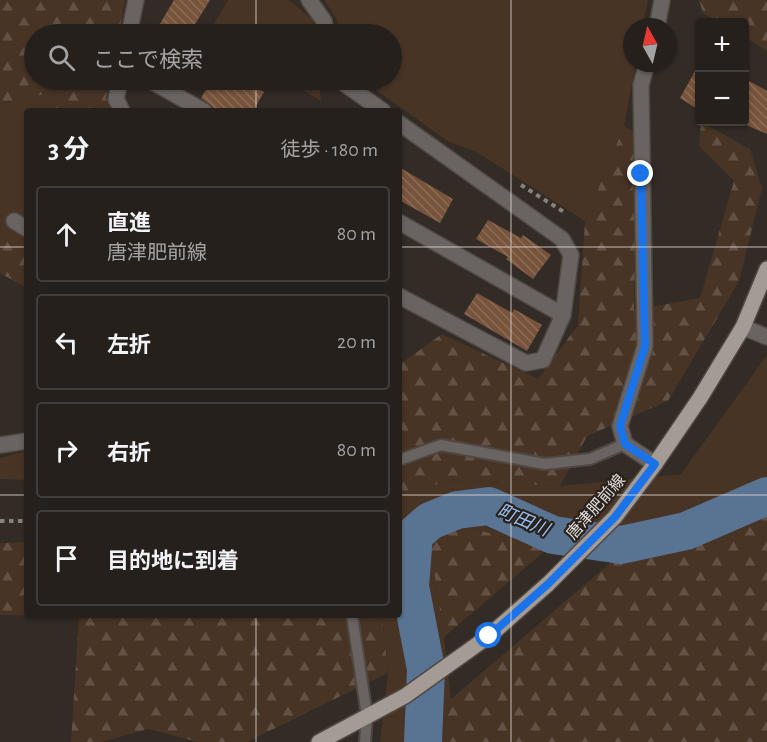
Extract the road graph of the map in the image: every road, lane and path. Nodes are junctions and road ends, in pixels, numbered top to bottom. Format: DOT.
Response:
graph roads {
  1 [pos="136,0"];
  2 [pos="309,0"];
  3 [pos="662,0"];
  4 [pos="659,18"];
  5 [pos="131,24"];
  6 [pos="324,24"];
  7 [pos="645,72"];
  8 [pos="118,90"];
  9 [pos="167,90"];
  10 [pos="353,90"];
  11 [pos="120,108"];
  12 [pos="199,108"];
  13 [pos="379,108"];
  14 [pos="402,125"];
  15 [pos="402,224"];
  16 [pos="767,269"];
  17 [pos="402,298"];
  18 [pos="563,315"];
  19 [pos="743,327"];
  20 [pos="767,337"];
  21 [pos="24,441"];
  22 [pos="625,444"];
  23 [pos="0,445"];
  24 [pos="402,459"];
  25 [pos="655,464"];
  26 [pos="0,521"];
  27 [pos="24,521"];
  28 [pos="352,618"];
  29 [pos="367,716"];
  30 [pos="319,742"];
  31 [pos="365,742"];
  1 -- 5 [label="street"];
  2 -- 6 [label="street"];
  3 -- 4 [label="street"];
  7 -- 22 [label="street"];
  8 -- 11 [label="street"];
  9 -- 12 [label="street"];
  10 -- 13 [label="street"];
  14 -- 18 [label="street"];
  15 -- 18 [label="street"];
  16 -- 19 [label="main road, 唐津肥前線"];
  17 -- 18 [label="street"];
  19 -- 20 [label="street"];
  19 -- 25 [label="main road, 唐津肥前線"];
  21 -- 23 [label="street"];
  22 -- 24 [label="lane"];
  22 -- 25 [label="street"];
  25 -- 29 [label="main road, 唐津肥前線"];
  26 -- 27 [label="path"];
  28 -- 29 [label="lane"];
  29 -- 30 [label="main road, 唐津肥前線"];
  29 -- 31 [label="lane"];
}
